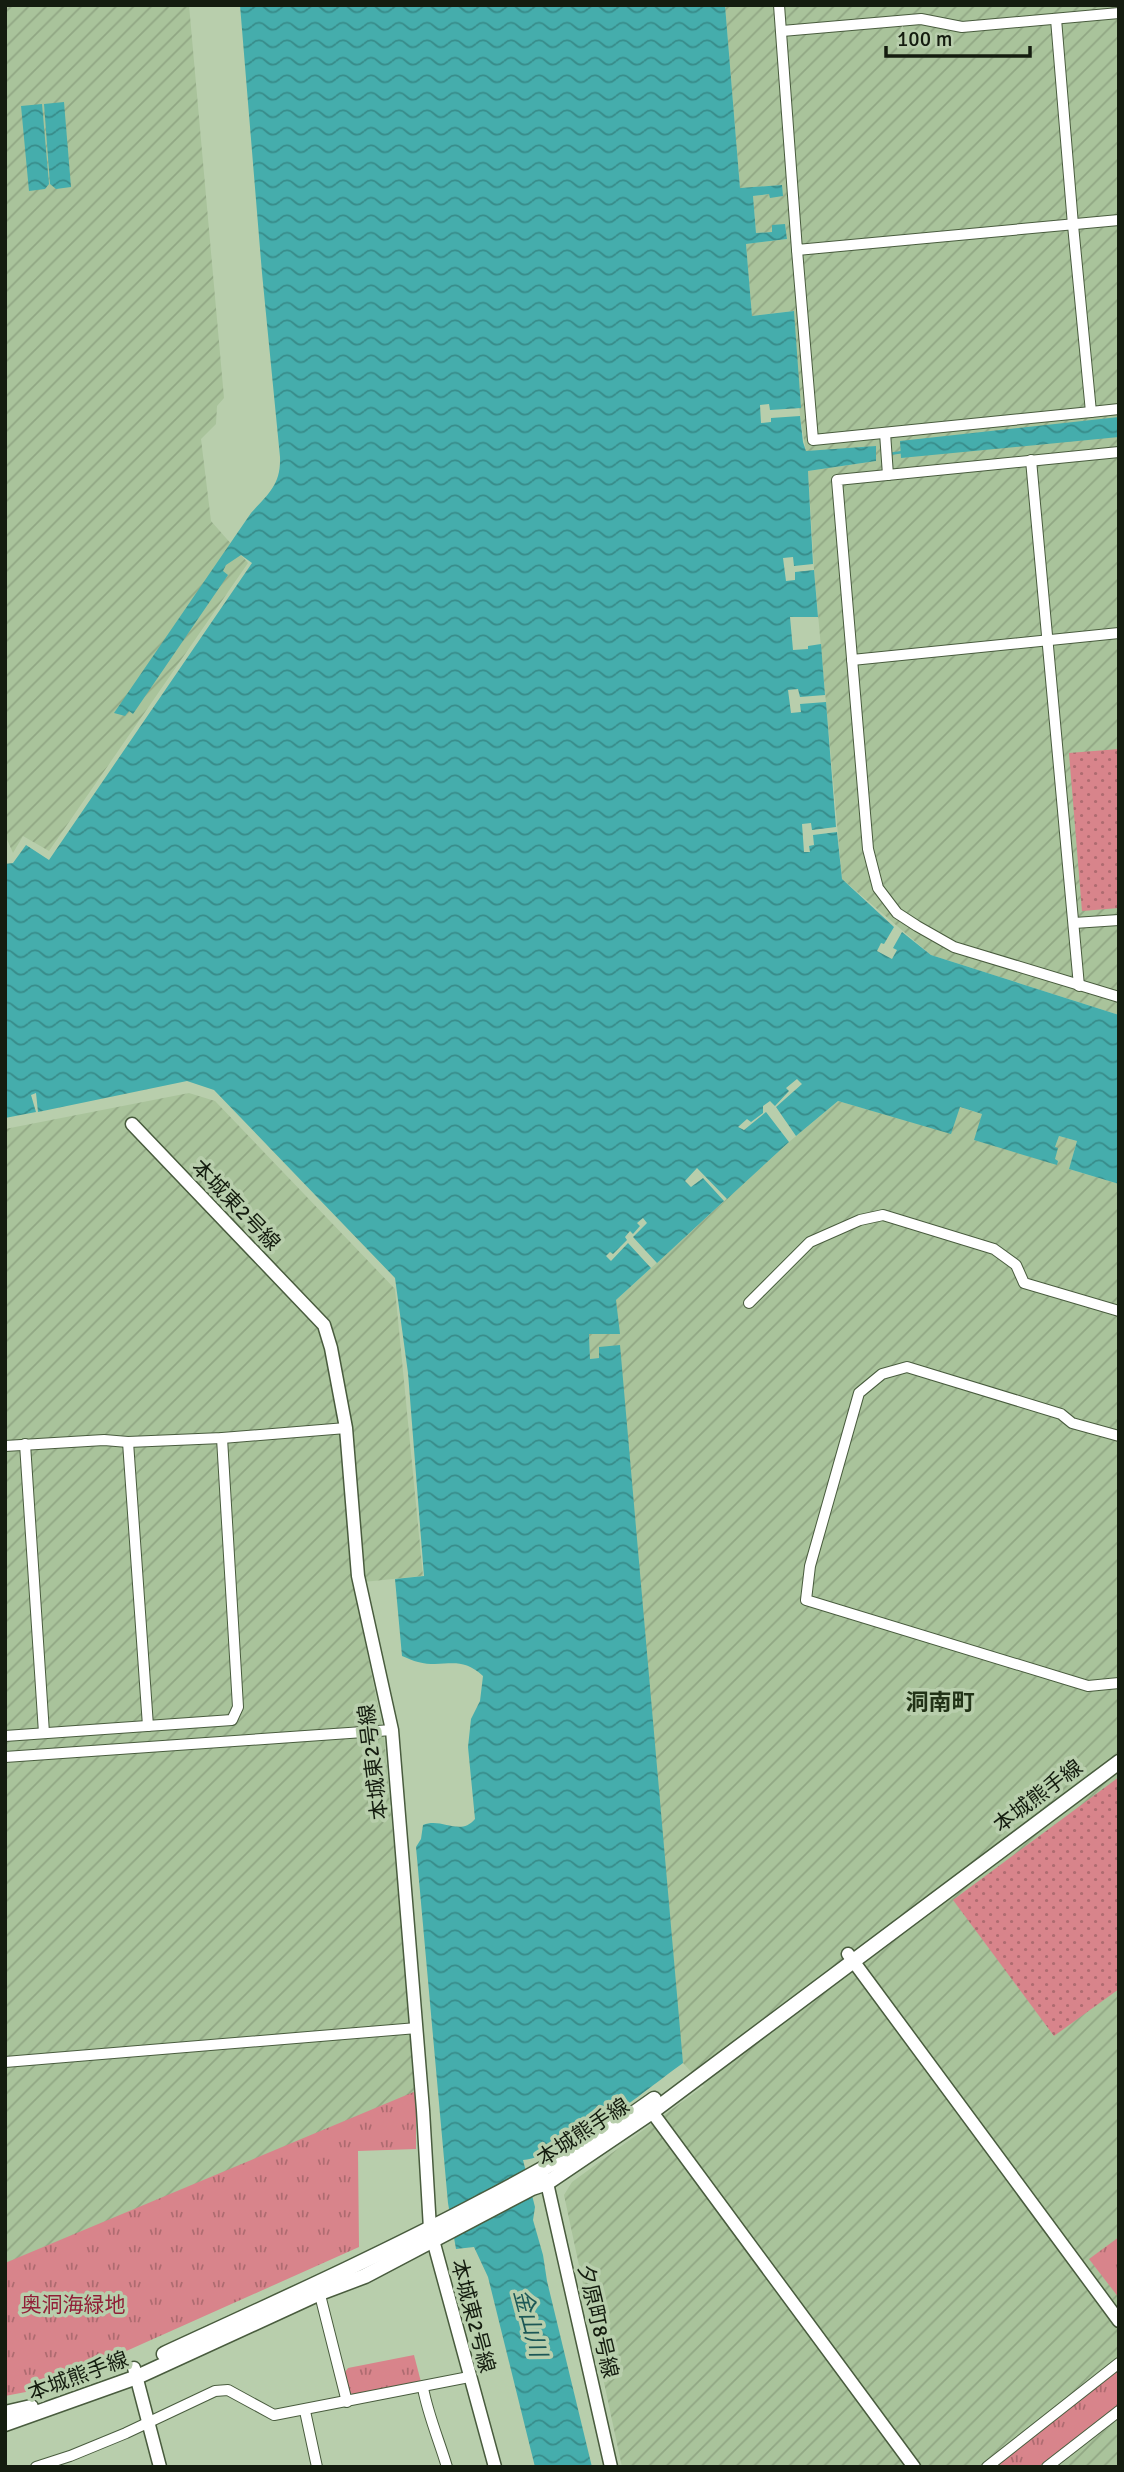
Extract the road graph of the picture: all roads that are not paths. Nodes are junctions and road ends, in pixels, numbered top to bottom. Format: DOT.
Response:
graph roads {
  1 [pos="779,5"];
  2 [pos="1119,13"];
  3 [pos="1056,19"];
  4 [pos="782,31"];
  5 [pos="1119,220"];
  6 [pos="1073,225"];
  7 [pos="797,250"];
  8 [pos="1119,410"];
  9 [pos="1091,412"];
  10 [pos="885,433"];
  11 [pos="1119,452"];
  12 [pos="1031,460"];
  13 [pos="888,475"];
  14 [pos="1119,633"];
  15 [pos="1048,639"];
  16 [pos="852,660"];
  17 [pos="1119,920"];
  18 [pos="1074,923"];
  19 [pos="1079,986"];
  20 [pos="1119,997"];
  21 [pos="132,1124"];
  22 [pos="749,1303"];
  23 [pos="1119,1311"];
  24 [pos="346,1428"];
  25 [pos="1119,1436"];
  26 [pos="222,1438"];
  27 [pos="128,1442"];
  28 [pos="25,1444"];
  29 [pos="5,1446"];
  30 [pos="1119,1683"];
  31 [pos="148,1726"];
  32 [pos="392,1730"];
  33 [pos="44,1733"];
  34 [pos="5,1736"];
  35 [pos="1119,1753"];
  36 [pos="5,1757"];
  37 [pos="1119,1762"];
  38 [pos="850,1957"];
  39 [pos="416,2028"];
  40 [pos="5,2062"];
  41 [pos="652,2112"];
  42 [pos="537,2180"];
  43 [pos="431,2235"];
  44 [pos="318,2288"];
  45 [pos="1119,2321"];
  46 [pos="1119,2362"];
  47 [pos="135,2373"];
  48 [pos="469,2377"];
  49 [pos="423,2388"];
  50 [pos="347,2402"];
  51 [pos="305,2411"];
  52 [pos="1119,2411"];
  53 [pos="5,2413"];
  54 [pos="149,2422"];
  55 [pos="5,2424"];
  56 [pos="36,2467"];
  57 [pos="160,2467"];
  58 [pos="317,2467"];
  59 [pos="447,2467"];
  60 [pos="495,2467"];
  61 [pos="611,2467"];
  62 [pos="915,2467"];
  63 [pos="986,2467"];
  64 [pos="1047,2467"];
  1 -- 4 [label="street"];
  2 -- 3 [label="street"];
  3 -- 4 [label="street"];
  3 -- 6 [label="street"];
  4 -- 7 [label="street"];
  5 -- 6 [label="street"];
  6 -- 7 [label="street"];
  6 -- 9 [label="street"];
  7 -- 10 [label="street"];
  8 -- 9 [label="street"];
  9 -- 10 [label="street"];
  10 -- 13 [label="street"];
  11 -- 12 [label="street"];
  12 -- 13 [label="street"];
  12 -- 15 [label="street"];
  13 -- 16 [label="street"];
  14 -- 15 [label="street"];
  15 -- 16 [label="street"];
  15 -- 18 [label="street"];
  16 -- 19 [label="street"];
  17 -- 18 [label="street"];
  18 -- 19 [label="street"];
  19 -- 20 [label="street"];
  21 -- 24 [label="street, 本城東2号線"];
  22 -- 23 [label="street"];
  24 -- 26 [label="street"];
  24 -- 32 [label="street, 本城東2号線"];
  25 -- 30 [label="street"];
  26 -- 27 [label="street"];
  26 -- 31 [label="street"];
  27 -- 28 [label="street"];
  27 -- 31 [label="street"];
  28 -- 29 [label="street"];
  28 -- 33 [label="street"];
  31 -- 33 [label="street"];
  32 -- 36 [label="street"];
  32 -- 39 [label="street, 本城東2号線"];
  33 -- 34 [label="street"];
  35 -- 38 [label="main road, 本城熊手線"];
  37 -- 38 [label="main road, 本城熊手線"];
  38 -- 41 [label="main road, 本城熊手線"];
  38 -- 42 [label="main road, 本城熊手線"];
  38 -- 45 [label="street"];
  39 -- 40 [label="street"];
  39 -- 43 [label="street, 本城東2号線"];
  41 -- 42 [label="main road, 本城熊手線"];
  41 -- 62 [label="street"];
  42 -- 43 [label="main road, 本城熊手線"];
  42 -- 61 [label="street, 夕原町8号線"];
  43 -- 44 [label="main road, 本城熊手線"];
  43 -- 48 [label="street, 本城東2号線"];
  44 -- 47 [label="main road, 本城熊手線"];
  44 -- 50 [label="street"];
  46 -- 63 [label="street"];
  47 -- 53 [label="main road, 本城熊手線"];
  47 -- 54 [label="street"];
  47 -- 55 [label="main road, 本城熊手線"];
  48 -- 49 [label="street"];
  48 -- 60 [label="street, 本城東2号線"];
  49 -- 50 [label="street"];
  49 -- 59 [label="street"];
  50 -- 51 [label="street"];
  51 -- 54 [label="street"];
  51 -- 58 [label="street"];
  52 -- 64 [label="street"];
  54 -- 56 [label="street"];
  54 -- 57 [label="street"];
}
